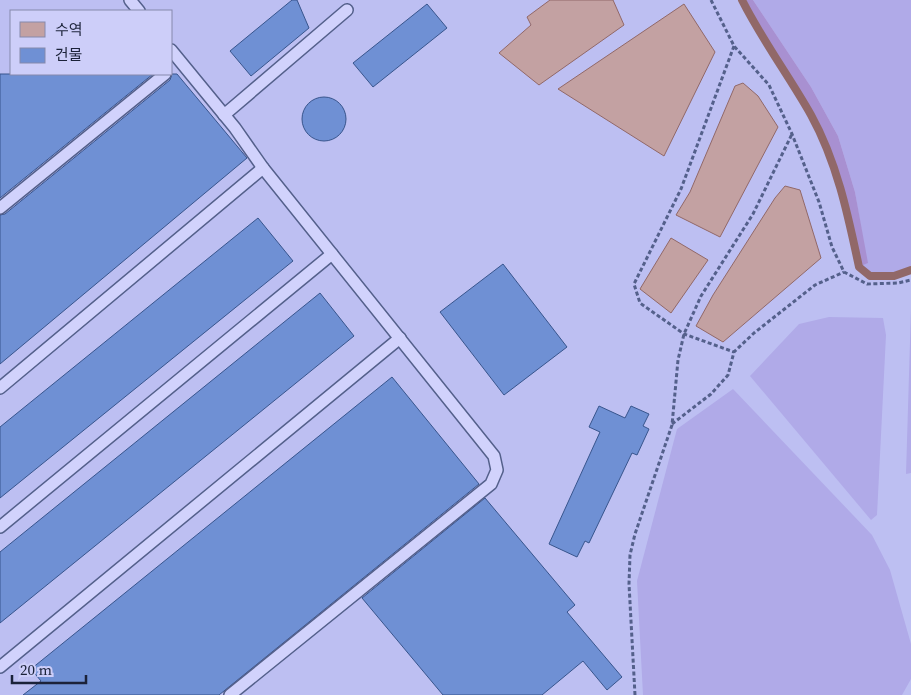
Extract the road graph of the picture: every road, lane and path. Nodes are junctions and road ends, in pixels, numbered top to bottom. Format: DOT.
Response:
graph roads {
  1 [pos="130,0"];
  2 [pos="711,0"];
  3 [pos="138,10"];
  4 [pos="347,10"];
  5 [pos="734,46"];
  6 [pos="172,53"];
  7 [pos="176,65"];
  8 [pos="164,75"];
  9 [pos="224,115"];
  10 [pos="792,134"];
  11 [pos="263,168"];
  12 [pos="0,208"];
  13 [pos="332,254"];
  14 [pos="844,272"];
  15 [pos="911,280"];
  16 [pos="684,334"];
  17 [pos="400,338"];
  18 [pos="734,352"];
  19 [pos="0,388"];
  20 [pos="672,424"];
  21 [pos="0,527"];
  22 [pos="0,667"];
  23 [pos="230,695"];
  24 [pos="635,695"];
  1 -- 3 [label="lane"];
  2 -- 5 [label="path"];
  4 -- 9 [label="lane"];
  5 -- 10 [label="path"];
  5 -- 16 [label="path"];
  6 -- 7 [label="lane"];
  7 -- 9 [label="lane"];
  8 -- 12 [label="lane"];
  9 -- 11 [label="lane"];
  10 -- 14 [label="path"];
  10 -- 16 [label="path"];
  11 -- 13 [label="lane"];
  11 -- 19 [label="lane"];
  13 -- 17 [label="lane"];
  13 -- 21 [label="lane"];
  14 -- 15 [label="path"];
  14 -- 18 [label="path"];
  16 -- 18 [label="path"];
  16 -- 20 [label="path"];
  17 -- 22 [label="lane"];
  17 -- 23 [label="lane"];
  18 -- 20 [label="path"];
  20 -- 24 [label="path"];
}
